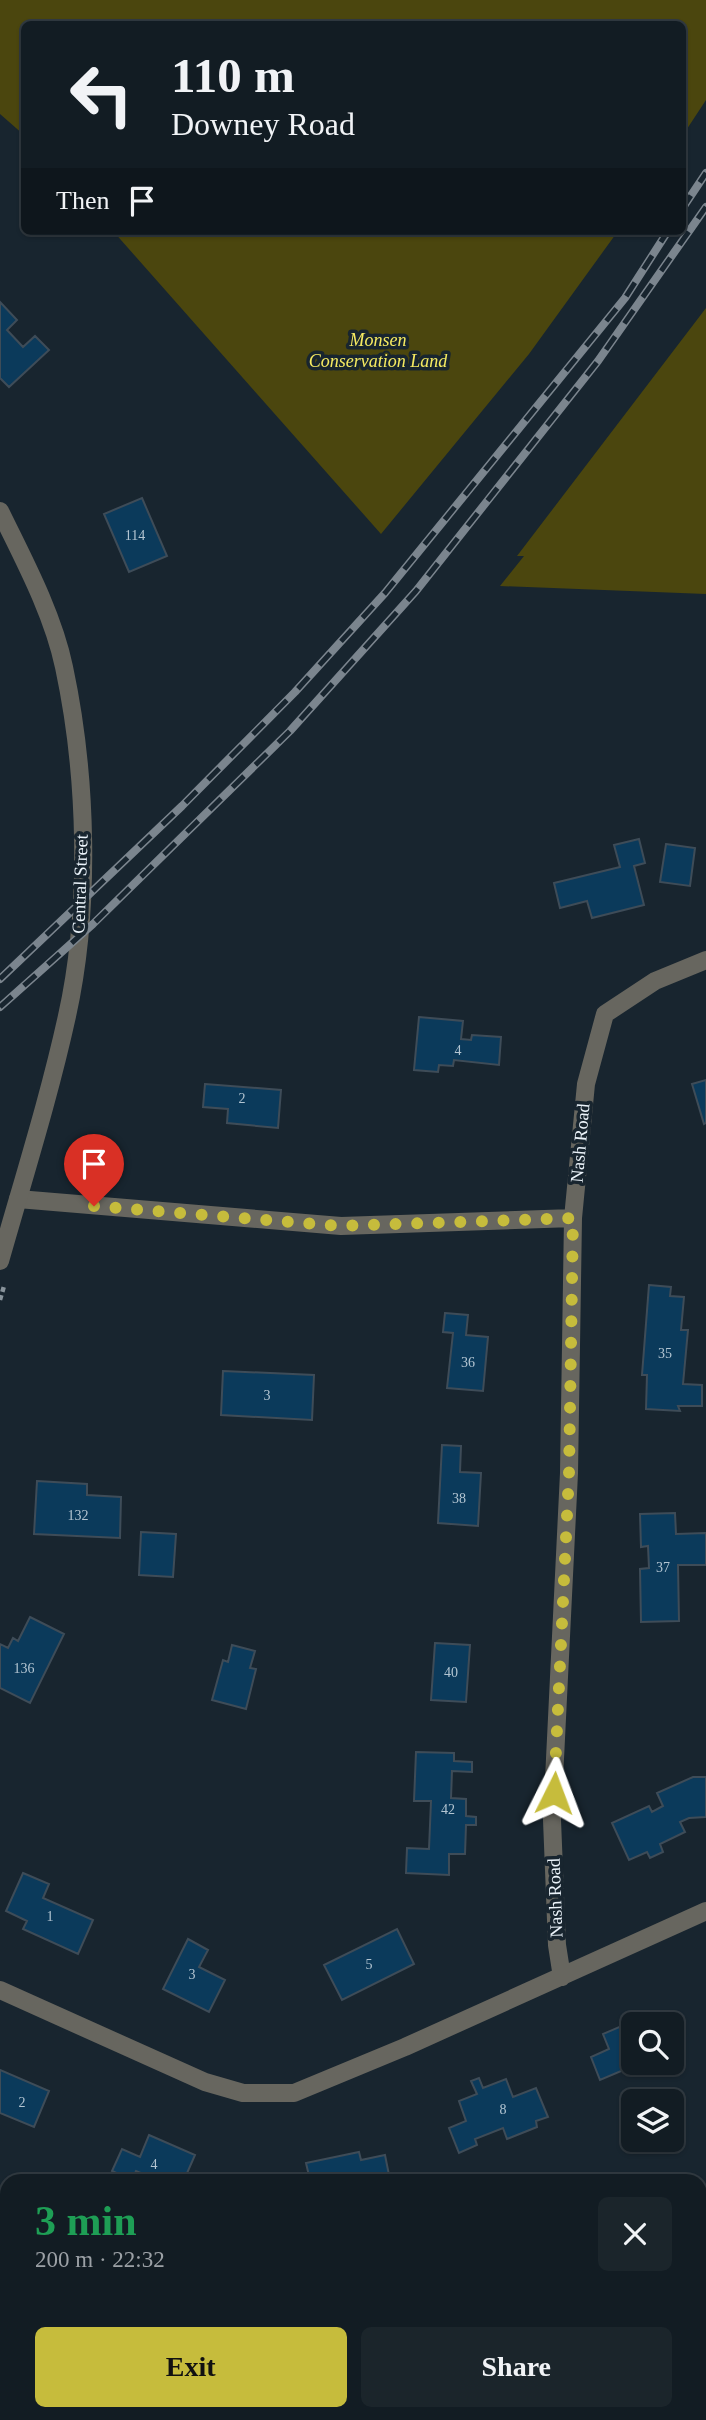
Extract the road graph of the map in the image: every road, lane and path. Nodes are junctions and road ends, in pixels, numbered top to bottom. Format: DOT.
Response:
graph roads {
  1 [pos="0,511"];
  2 [pos="706,960"];
  3 [pos="18,1199"];
  4 [pos="573,1218"];
  5 [pos="0,1261"];
  6 [pos="706,1911"];
  7 [pos="562,1977"];
  8 [pos="0,1990"];
  1 -- 3 [label="street, Central Street"];
  2 -- 4 [label="street, Nash Road"];
  3 -- 4 [label="street"];
  3 -- 5 [label="street, Central Street"];
  4 -- 7 [label="street, Nash Road"];
  6 -- 7 [label="street"];
  7 -- 8 [label="street"];
}
